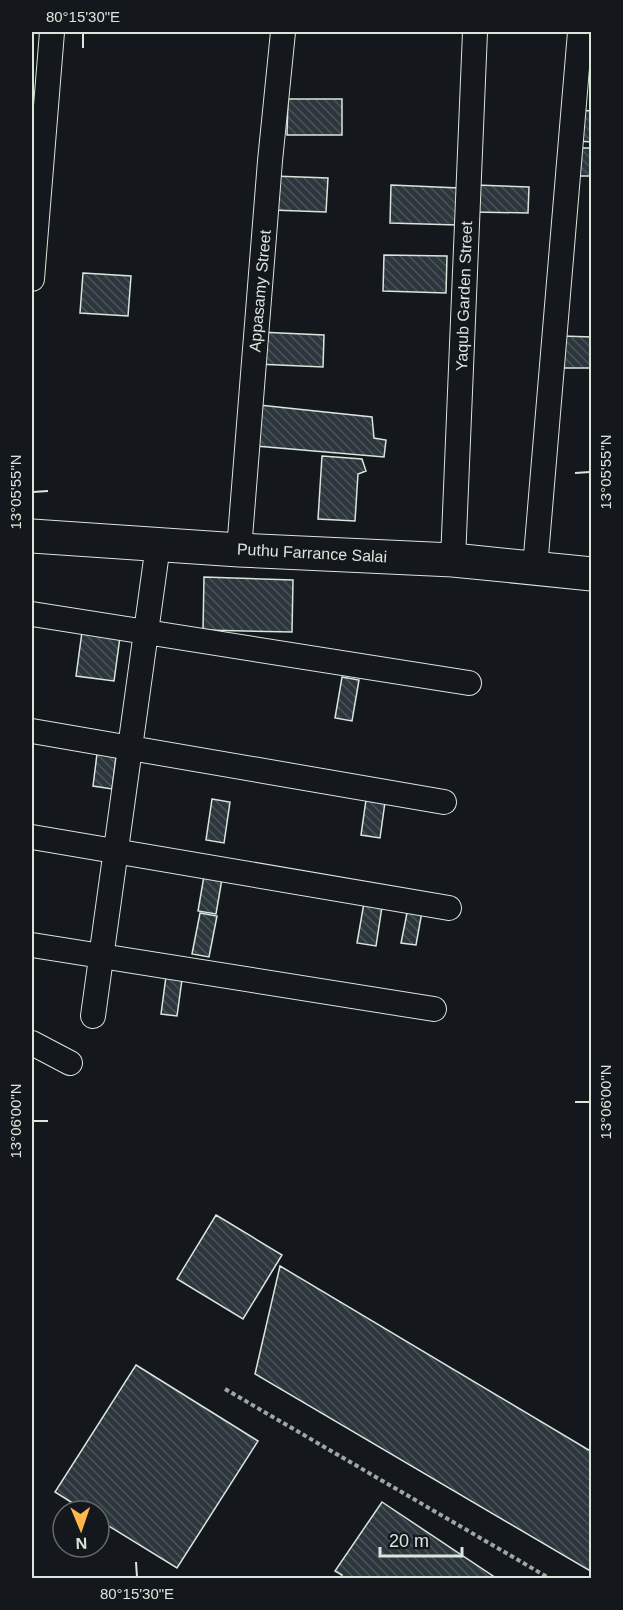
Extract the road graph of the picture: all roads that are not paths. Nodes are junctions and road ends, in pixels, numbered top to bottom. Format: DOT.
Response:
graph roads {
  1 [pos="52,32"];
  2 [pos="283,32"];
  3 [pos="476,32"];
  4 [pos="580,32"];
  5 [pos="32,279"];
  6 [pos="32,536"];
  7 [pos="158,545"];
  8 [pos="239,550"];
  9 [pos="453,560"];
  10 [pos="535,568"];
  11 [pos="591,574"];
  12 [pos="32,614"];
  13 [pos="146,631"];
  14 [pos="469,683"];
  15 [pos="32,731"];
  16 [pos="130,748"];
  17 [pos="444,801"];
  18 [pos="32,837"];
  19 [pos="116,851"];
  20 [pos="449,908"];
  21 [pos="32,945"];
  22 [pos="102,956"];
  23 [pos="434,1009"];
  24 [pos="93,1016"];
  25 [pos="32,1043"];
  26 [pos="70,1064"];
  1 -- 5 [label="street"];
  2 -- 8 [label="street, Appasamy Street"];
  3 -- 9 [label="street, Yaqub Garden Street"];
  4 -- 10 [label="street"];
  6 -- 7 [label="street, Puthu Farrance Salai"];
  7 -- 8 [label="street, Puthu Farrance Salai"];
  7 -- 13 [label="street"];
  8 -- 9 [label="street, Puthu Farrance Salai"];
  9 -- 10 [label="street, Puthu Farrance Salai"];
  10 -- 11 [label="street, Puthu Farrance Salai"];
  12 -- 13 [label="street"];
  13 -- 14 [label="street"];
  13 -- 16 [label="street"];
  15 -- 16 [label="street"];
  16 -- 17 [label="street"];
  16 -- 19 [label="street"];
  18 -- 19 [label="street"];
  19 -- 20 [label="street"];
  19 -- 22 [label="street"];
  21 -- 22 [label="street"];
  22 -- 23 [label="street"];
  22 -- 24 [label="street"];
  25 -- 26 [label="street"];
}
